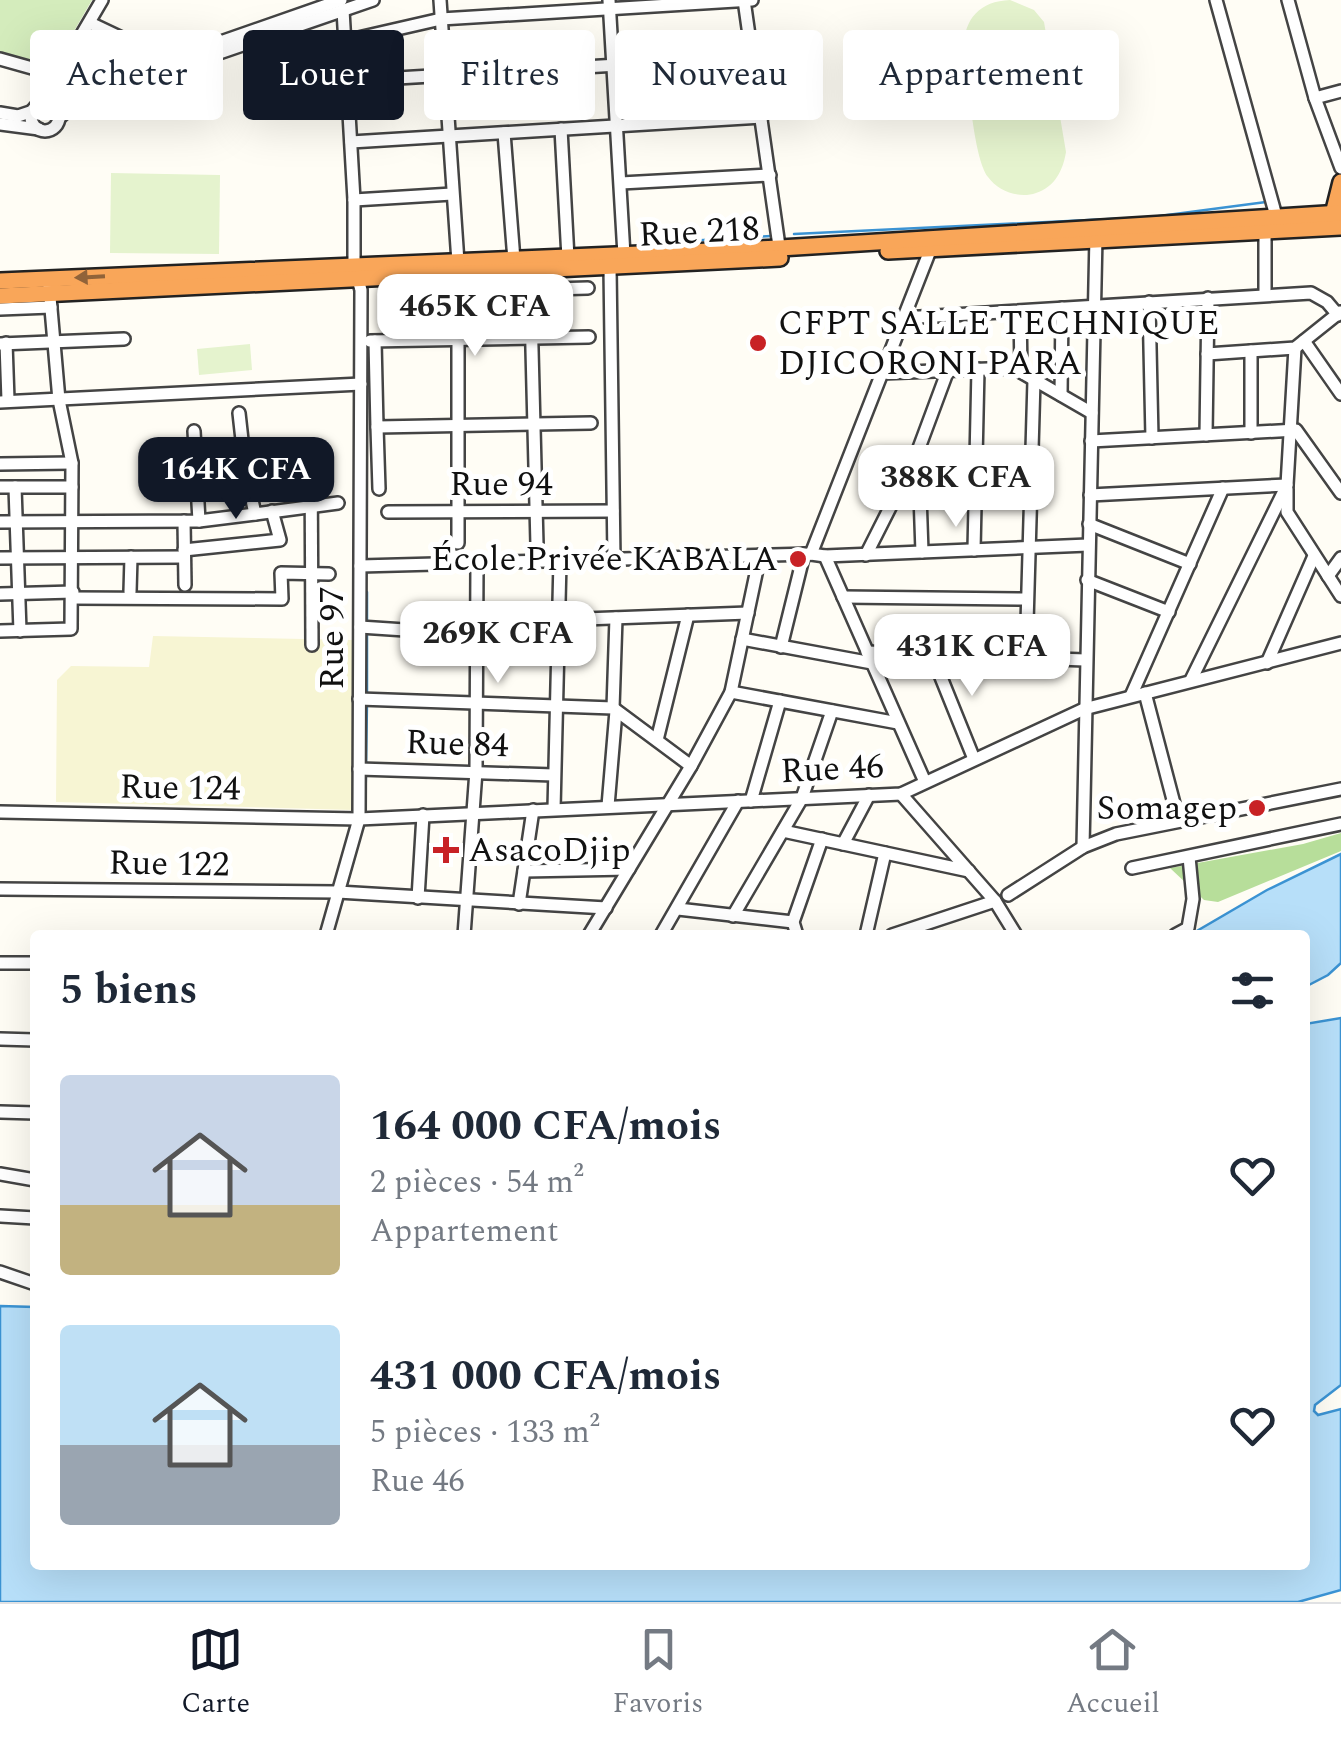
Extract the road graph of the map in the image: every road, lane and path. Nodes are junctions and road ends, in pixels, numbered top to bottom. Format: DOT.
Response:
graph roads {
  1 [pos="102,0"];
  2 [pos="374,0"];
  3 [pos="440,0"];
  4 [pos="744,0"];
  5 [pos="752,0"];
  6 [pos="1216,0"];
  7 [pos="1288,0"];
  8 [pos="359,2"];
  9 [pos="610,4"];
  10 [pos="342,5"];
  11 [pos="441,18"];
  12 [pos="90,23"];
  13 [pos="86,30"];
  14 [pos="105,30"];
  15 [pos="343,30"];
  16 [pos="390,30"];
  17 [pos="442,30"];
  18 [pos="749,30"];
  19 [pos="223,42"];
  20 [pos="223,49"];
  21 [pos="0,59"];
  22 [pos="613,65"];
  23 [pos="595,66"];
  24 [pos="30,67"];
  25 [pos="1341,91"];
  26 [pos="1315,98"];
  27 [pos="30,111"];
  28 [pos="0,113"];
  29 [pos="33,120"];
  30 [pos="58,120"];
  31 [pos="350,120"];
  32 [pos="447,120"];
  33 [pos="726,120"];
  34 [pos="762,120"];
  35 [pos="0,124"];
  36 [pos="617,126"];
  37 [pos="40,129"];
  38 [pos="561,130"];
  39 [pos="504,133"];
  40 [pos="448,136"];
  41 [pos="351,142"];
  42 [pos="1341,168"];
  43 [pos="770,174"];
  44 [pos="1341,182"];
  45 [pos="621,183"];
  46 [pos="452,194"];
  47 [pos="354,200"];
  48 [pos="1276,216"];
  49 [pos="1338,218"];
  50 [pos="1265,230"];
  51 [pos="1096,232"];
  52 [pos="932,248"];
  53 [pos="780,253"];
  54 [pos="624,254"];
  55 [pos="568,258"];
  56 [pos="514,260"];
  57 [pos="458,262"];
  58 [pos="610,268"];
  59 [pos="357,271"];
  60 [pos="530,271"];
  61 [pos="0,281"];
  62 [pos="530,288"];
  63 [pos="588,288"];
  64 [pos="458,291"];
  65 [pos="405,293"];
  66 [pos="50,294"];
  67 [pos="1265,295"];
  68 [pos="0,296"];
  69 [pos="1208,298"];
  70 [pos="1149,302"];
  71 [pos="1095,306"];
  72 [pos="1062,308"];
  73 [pos="0,309"];
  74 [pos="1020,311"];
  75 [pos="1339,313"];
  76 [pos="904,318"];
  77 [pos="589,337"];
  78 [pos="532,338"];
  79 [pos="124,339"];
  80 [pos="457,339"];
  81 [pos="376,341"];
  82 [pos="53,342"];
  83 [pos="361,342"];
  84 [pos="3,344"];
  85 [pos="1299,344"];
  86 [pos="1251,351"];
  87 [pos="1207,354"];
  88 [pos="978,369"];
  89 [pos="948,370"];
  90 [pos="1020,372"];
  91 [pos="882,373"];
  92 [pos="1034,380"];
  93 [pos="361,384"];
  94 [pos="1341,394"];
  95 [pos="1061,395"];
  96 [pos="59,400"];
  97 [pos="4,401"];
  98 [pos="240,413"];
  99 [pos="1092,413"];
  100 [pos="534,423"];
  101 [pos="591,423"];
  102 [pos="456,425"];
  103 [pos="377,427"];
  104 [pos="194,431"];
  105 [pos="1290,431"];
  106 [pos="1251,433"];
  107 [pos="1206,435"];
  108 [pos="1152,438"];
  109 [pos="1091,441"];
  110 [pos="311,456"];
  111 [pos="916,456"];
  112 [pos="0,464"];
  113 [pos="72,464"];
  114 [pos="1287,485"];
  115 [pos="0,487"];
  116 [pos="15,487"];
  117 [pos="72,487"];
  118 [pos="1223,488"];
  119 [pos="379,489"];
  120 [pos="1341,493"];
  121 [pos="1090,496"];
  122 [pos="338,503"];
  123 [pos="313,505"];
  124 [pos="536,510"];
  125 [pos="272,511"];
  126 [pos="388,512"];
  127 [pos="459,512"];
  128 [pos="613,512"];
  129 [pos="255,514"];
  130 [pos="72,521"];
  131 [pos="184,521"];
  132 [pos="199,521"];
  133 [pos="0,522"];
  134 [pos="16,522"];
  135 [pos="1089,524"];
  136 [pos="458,543"];
  137 [pos="537,544"];
  138 [pos="1088,546"];
  139 [pos="1029,548"];
  140 [pos="974,550"];
  141 [pos="922,552"];
  142 [pos="184,554"];
  143 [pos="807,554"];
  144 [pos="866,554"];
  145 [pos="760,555"];
  146 [pos="825,556"];
  147 [pos="1314,556"];
  148 [pos="72,557"];
  149 [pos="130,557"];
  150 [pos="0,558"];
  151 [pos="17,558"];
  152 [pos="1341,558"];
  153 [pos="614,559"];
  154 [pos="560,561"];
  155 [pos="477,563"];
  156 [pos="1190,564"];
  157 [pos="360,566"];
  158 [pos="311,573"];
  159 [pos="330,574"];
  160 [pos="1328,576"];
  161 [pos="1087,580"];
  162 [pos="184,585"];
  163 [pos="130,592"];
  164 [pos="18,593"];
  165 [pos="0,594"];
  166 [pos="72,595"];
  167 [pos="1341,596"];
  168 [pos="843,598"];
  169 [pos="1027,599"];
  170 [pos="1169,612"];
  171 [pos="748,613"];
  172 [pos="688,615"];
  173 [pos="616,618"];
  174 [pos="557,620"];
  175 [pos="365,627"];
  176 [pos="20,631"];
  177 [pos="0,632"];
  178 [pos="477,634"];
  179 [pos="742,639"];
  180 [pos="556,640"];
  181 [pos="1341,643"];
  182 [pos="312,644"];
  183 [pos="782,647"];
  184 [pos="932,655"];
  185 [pos="870,658"];
  186 [pos="1026,658"];
  187 [pos="1085,660"];
  188 [pos="1266,663"];
  189 [pos="1191,680"];
  190 [pos="731,692"];
  191 [pos="1145,693"];
  192 [pos="1131,696"];
  193 [pos="364,698"];
  194 [pos="780,701"];
  195 [pos="478,702"];
  196 [pos="555,706"];
  197 [pos="614,709"];
  198 [pos="1084,709"];
  199 [pos="832,710"];
  200 [pos="898,723"];
  201 [pos="657,740"];
  202 [pos="974,759"];
  203 [pos="691,766"];
  204 [pos="365,769"];
  205 [pos="476,771"];
  206 [pos="554,775"];
  207 [pos="925,782"];
  208 [pos="1341,788"];
  209 [pos="901,794"];
  210 [pos="869,795"];
  211 [pos="802,798"];
  212 [pos="745,801"];
  213 [pos="669,803"];
  214 [pos="608,806"];
  215 [pos="554,809"];
  216 [pos="533,810"];
  217 [pos="1176,811"];
  218 [pos="0,812"];
  219 [pos="471,812"];
  220 [pos="423,815"];
  221 [pos="359,819"];
  222 [pos="1341,824"];
  223 [pos="783,831"];
  224 [pos="822,839"];
  225 [pos="843,844"];
  226 [pos="1082,847"];
  227 [pos="885,853"];
  228 [pos="1189,856"];
  229 [pos="1132,868"];
  230 [pos="629,869"];
  231 [pos="968,870"];
  232 [pos="524,871"];
  233 [pos="0,889"];
  234 [pos="344,893"];
  235 [pos="1008,894"];
  236 [pos="418,898"];
  237 [pos="995,901"];
  238 [pos="468,902"];
  239 [pos="518,904"];
  240 [pos="606,908"];
  241 [pos="678,909"];
  242 [pos="733,916"];
  243 [pos="795,928"];
  244 [pos="328,930"];
  245 [pos="465,930"];
  246 [pos="592,930"];
  247 [pos="664,930"];
  248 [pos="867,930"];
  249 [pos="907,930"];
  250 [pos="1013,930"];
  251 [pos="1184,930"];
  252 [pos="0,962"];
  253 [pos="30,963"];
  254 [pos="0,1040"];
  255 [pos="30,1040"];
  256 [pos="0,1112"];
  257 [pos="30,1113"];
  258 [pos="0,1174"];
  259 [pos="30,1179"];
  260 [pos="0,1216"];
  261 [pos="30,1218"];
  262 [pos="0,1272"];
  263 [pos="30,1282"];
  1 -- 12 [label="street"];
  2 -- 8 [label="street"];
  3 -- 11 [label="street"];
  4 -- 5 [label="street"];
  4 -- 9 [label="street"];
  4 -- 18 [label="street"];
  6 -- 48 [label="street"];
  7 -- 26 [label="street"];
  8 -- 10 [label="street"];
  9 -- 11 [label="street"];
  9 -- 22 [label="street"];
  10 -- 15 [label="street, Rue 97"];
  10 -- 19 [label="street"];
  10 -- 20 [label="street"];
  11 -- 16 [label="street"];
  11 -- 17 [label="street"];
  12 -- 13 [label="street"];
  12 -- 14 [label="street"];
  21 -- 24 [label="street"];
  22 -- 23 [label="street"];
  22 -- 36 [label="street"];
  25 -- 26 [label="street"];
  26 -- 42 [label="street"];
  27 -- 28 [label="street"];
  29 -- 37 [label="street"];
  30 -- 37 [label="street"];
  31 -- 41 [label="street, Rue 97"];
  32 -- 40 [label="street"];
  33 -- 36 [label="street"];
  34 -- 43 [label="street"];
  35 -- 37 [label="street"];
  36 -- 38 [label="street"];
  36 -- 45 [label="street"];
  38 -- 39 [label="street"];
  38 -- 55 [label="street"];
  39 -- 40 [label="street"];
  39 -- 56 [label="street"];
  40 -- 41 [label="street"];
  40 -- 46 [label="street"];
  41 -- 47 [label="street, Rue 97"];
  43 -- 45 [label="street"];
  43 -- 53 [label="street"];
  44 -- 49 [label="highway"];
  45 -- 54 [label="street"];
  46 -- 47 [label="street"];
  46 -- 57 [label="street"];
  47 -- 59 [label="street, Rue 97"];
  48 -- 49 [label="highway"];
  48 -- 51 [label="highway"];
  49 -- 50 [label="highway, Rue 218"];
  50 -- 51 [label="highway, Rue 218"];
  50 -- 67 [label="street"];
  51 -- 52 [label="highway, Rue 218"];
  51 -- 53 [label="highway, Rue 218"];
  51 -- 71 [label="street"];
  52 -- 53 [label="highway, Rue 218"];
  52 -- 76 [label="street"];
  53 -- 54 [label="highway, Rue 218"];
  53 -- 58 [label="highway, Rue 218"];
  54 -- 55 [label="highway, Rue 218"];
  55 -- 56 [label="highway, Rue 218"];
  56 -- 57 [label="highway, Rue 218"];
  57 -- 59 [label="highway, Rue 218"];
  58 -- 60 [label="highway, Rue 218"];
  58 -- 128 [label="street"];
  59 -- 60 [label="highway, Rue 218"];
  59 -- 66 [label="highway, Rue 218"];
  59 -- 83 [label="street, Rue 97"];
  60 -- 62 [label="street"];
  61 -- 66 [label="highway, Rue 218"];
  62 -- 63 [label="street"];
  62 -- 64 [label="street"];
  62 -- 78 [label="street"];
  64 -- 65 [label="street"];
  64 -- 80 [label="street"];
  66 -- 68 [label="highway, Rue 218"];
  66 -- 73 [label="street"];
  66 -- 82 [label="street"];
  67 -- 69 [label="street"];
  67 -- 75 [label="street"];
  69 -- 70 [label="street"];
  69 -- 87 [label="street"];
  70 -- 71 [label="street"];
  70 -- 108 [label="street"];
  71 -- 72 [label="street"];
  71 -- 99 [label="street"];
  72 -- 74 [label="street"];
  72 -- 95 [label="street"];
  74 -- 76 [label="street"];
  74 -- 90 [label="street"];
  75 -- 85 [label="street"];
  76 -- 91 [label="street"];
  77 -- 78 [label="street"];
  78 -- 80 [label="street"];
  78 -- 100 [label="street"];
  79 -- 82 [label="street"];
  80 -- 81 [label="street"];
  80 -- 102 [label="street"];
  81 -- 83 [label="street"];
  81 -- 103 [label="street"];
  82 -- 84 [label="street"];
  82 -- 96 [label="street"];
  83 -- 93 [label="street, Rue 97"];
  84 -- 97 [label="street"];
  85 -- 86 [label="street"];
  85 -- 94 [label="street"];
  85 -- 105 [label="street"];
  86 -- 87 [label="street"];
  86 -- 106 [label="street"];
  87 -- 107 [label="street"];
  88 -- 89 [label="street"];
  88 -- 90 [label="street"];
  88 -- 140 [label="street"];
  89 -- 91 [label="street"];
  89 -- 111 [label="street"];
  90 -- 92 [label="street"];
  91 -- 143 [label="street"];
  92 -- 95 [label="street"];
  92 -- 139 [label="street"];
  93 -- 96 [label="street"];
  93 -- 157 [label="street, Rue 97"];
  95 -- 99 [label="street"];
  96 -- 97 [label="street"];
  96 -- 113 [label="street"];
  98 -- 129 [label="street"];
  99 -- 109 [label="street"];
  100 -- 101 [label="street"];
  100 -- 102 [label="street"];
  100 -- 124 [label="street"];
  102 -- 103 [label="street"];
  102 -- 127 [label="street"];
  103 -- 119 [label="street"];
  104 -- 132 [label="street"];
  105 -- 106 [label="street"];
  105 -- 114 [label="street"];
  105 -- 120 [label="street"];
  106 -- 107 [label="street"];
  107 -- 108 [label="street"];
  108 -- 109 [label="street"];
  109 -- 121 [label="street"];
  110 -- 123 [label="street"];
  111 -- 141 [label="street"];
  111 -- 144 [label="street"];
  112 -- 113 [label="street"];
  113 -- 117 [label="street"];
  114 -- 118 [label="street"];
  114 -- 147 [label="street"];
  114 -- 189 [label="street"];
  115 -- 116 [label="street"];
  116 -- 117 [label="street"];
  116 -- 134 [label="street"];
  117 -- 130 [label="street"];
  118 -- 121 [label="street"];
  118 -- 156 [label="street"];
  121 -- 135 [label="street"];
  122 -- 123 [label="street"];
  123 -- 125 [label="street"];
  123 -- 158 [label="street"];
  124 -- 127 [label="street, Rue 94"];
  124 -- 128 [label="street, Rue 94"];
  124 -- 137 [label="street"];
  125 -- 129 [label="street"];
  125 -- 142 [label="street"];
  126 -- 127 [label="street, Rue 94"];
  127 -- 136 [label="street"];
  128 -- 153 [label="street"];
  129 -- 132 [label="street"];
  130 -- 131 [label="street"];
  130 -- 134 [label="street"];
  130 -- 148 [label="street"];
  131 -- 132 [label="street"];
  131 -- 142 [label="street"];
  133 -- 134 [label="street"];
  134 -- 151 [label="street"];
  135 -- 138 [label="street"];
  135 -- 156 [label="street"];
  138 -- 139 [label="street"];
  138 -- 161 [label="street"];
  139 -- 140 [label="street"];
  139 -- 169 [label="street"];
  140 -- 141 [label="street"];
  141 -- 144 [label="street"];
  142 -- 149 [label="street"];
  142 -- 162 [label="street"];
  143 -- 145 [label="street"];
  143 -- 146 [label="street"];
  143 -- 183 [label="street"];
  144 -- 146 [label="street"];
  145 -- 153 [label="street"];
  145 -- 171 [label="street"];
  146 -- 168 [label="street"];
  147 -- 160 [label="street"];
  147 -- 188 [label="street"];
  148 -- 149 [label="street"];
  148 -- 151 [label="street"];
  148 -- 166 [label="street"];
  149 -- 163 [label="street"];
  150 -- 151 [label="street"];
  151 -- 164 [label="street"];
  152 -- 160 [label="street"];
  153 -- 154 [label="street"];
  154 -- 155 [label="street"];
  154 -- 174 [label="street"];
  155 -- 157 [label="street"];
  155 -- 178 [label="street"];
  156 -- 170 [label="street"];
  157 -- 175 [label="street, Rue 97"];
  158 -- 159 [label="street"];
  158 -- 166 [label="street"];
  158 -- 182 [label="street"];
  160 -- 167 [label="street"];
  161 -- 170 [label="street"];
  161 -- 187 [label="street"];
  164 -- 165 [label="street"];
  164 -- 166 [label="street"];
  164 -- 176 [label="street"];
  166 -- 176 [label="street"];
  168 -- 169 [label="street"];
  168 -- 185 [label="street"];
  169 -- 186 [label="street"];
  170 -- 192 [label="street"];
  171 -- 172 [label="street"];
  171 -- 179 [label="street"];
  172 -- 173 [label="street"];
  172 -- 201 [label="street"];
  173 -- 174 [label="street"];
  173 -- 197 [label="street"];
  174 -- 180 [label="street"];
  175 -- 178 [label="street"];
  175 -- 193 [label="street, Rue 97"];
  176 -- 177 [label="street"];
  178 -- 180 [label="street"];
  178 -- 195 [label="street"];
  179 -- 183 [label="street"];
  179 -- 190 [label="street"];
  180 -- 196 [label="street"];
  181 -- 188 [label="street, Rue 46"];
  183 -- 185 [label="street"];
  184 -- 185 [label="street"];
  184 -- 186 [label="street"];
  184 -- 202 [label="street"];
  185 -- 200 [label="street"];
  186 -- 187 [label="street"];
  187 -- 198 [label="street"];
  188 -- 189 [label="street, Rue 46"];
  189 -- 191 [label="street, Rue 46"];
  190 -- 194 [label="street"];
  190 -- 203 [label="street"];
  191 -- 192 [label="street, Rue 46"];
  191 -- 217 [label="street"];
  192 -- 198 [label="street, Rue 46"];
  193 -- 195 [label="street"];
  193 -- 204 [label="street, Rue 97"];
  194 -- 199 [label="street"];
  194 -- 212 [label="street"];
  195 -- 196 [label="street"];
  195 -- 205 [label="street"];
  196 -- 197 [label="street"];
  196 -- 206 [label="street"];
  197 -- 201 [label="street"];
  197 -- 214 [label="street"];
  198 -- 202 [label="street, Rue 46"];
  198 -- 226 [label="street"];
  199 -- 200 [label="street"];
  199 -- 211 [label="street"];
  200 -- 207 [label="street"];
  201 -- 203 [label="street"];
  202 -- 207 [label="street, Rue 46"];
  203 -- 213 [label="street"];
  204 -- 205 [label="street, Rue 84"];
  204 -- 221 [label="street, Rue 97"];
  205 -- 206 [label="street, Rue 84"];
  205 -- 219 [label="street"];
  206 -- 215 [label="street"];
  207 -- 209 [label="street, Rue 46"];
  208 -- 226 [label="street"];
  209 -- 210 [label="street, Rue 46"];
  209 -- 231 [label="street"];
  210 -- 211 [label="street, Rue 46"];
  210 -- 225 [label="street"];
  211 -- 212 [label="street, Rue 46"];
  211 -- 223 [label="street"];
  212 -- 213 [label="street, Rue 46"];
  212 -- 241 [label="street"];
  213 -- 214 [label="street, Rue 46"];
  213 -- 230 [label="street"];
  214 -- 215 [label="street, Rue 46"];
  215 -- 216 [label="street, Rue 46"];
  216 -- 219 [label="street, Rue 46"];
  216 -- 232 [label="street"];
  218 -- 221 [label="street, Rue 124"];
  219 -- 220 [label="street, Rue 46"];
  219 -- 238 [label="street"];
  220 -- 221 [label="street, Rue 46"];
  220 -- 236 [label="street"];
  221 -- 234 [label="street, Rue 97"];
  222 -- 228 [label="street"];
  223 -- 224 [label="street"];
  223 -- 242 [label="street"];
  224 -- 225 [label="street"];
  224 -- 243 [label="street"];
  225 -- 227 [label="street"];
  226 -- 235 [label="street"];
  227 -- 231 [label="street"];
  227 -- 248 [label="street"];
  228 -- 229 [label="street"];
  228 -- 251 [label="street"];
  230 -- 232 [label="street"];
  230 -- 240 [label="street"];
  231 -- 237 [label="street"];
  232 -- 239 [label="street"];
  233 -- 234 [label="street, Rue 122"];
  234 -- 236 [label="street, Rue 122"];
  234 -- 244 [label="street, Rue 97"];
  236 -- 238 [label="street, Rue 122"];
  237 -- 249 [label="street"];
  237 -- 250 [label="street"];
  238 -- 239 [label="street, Rue 122"];
  238 -- 245 [label="street"];
  239 -- 240 [label="street, Rue 122"];
  240 -- 246 [label="street"];
  241 -- 242 [label="street"];
  241 -- 247 [label="street"];
  242 -- 243 [label="street"];
  252 -- 253 [label="street"];
  254 -- 255 [label="street"];
  256 -- 257 [label="street"];
  258 -- 259 [label="street"];
  260 -- 261 [label="street"];
  262 -- 263 [label="street"];
}
